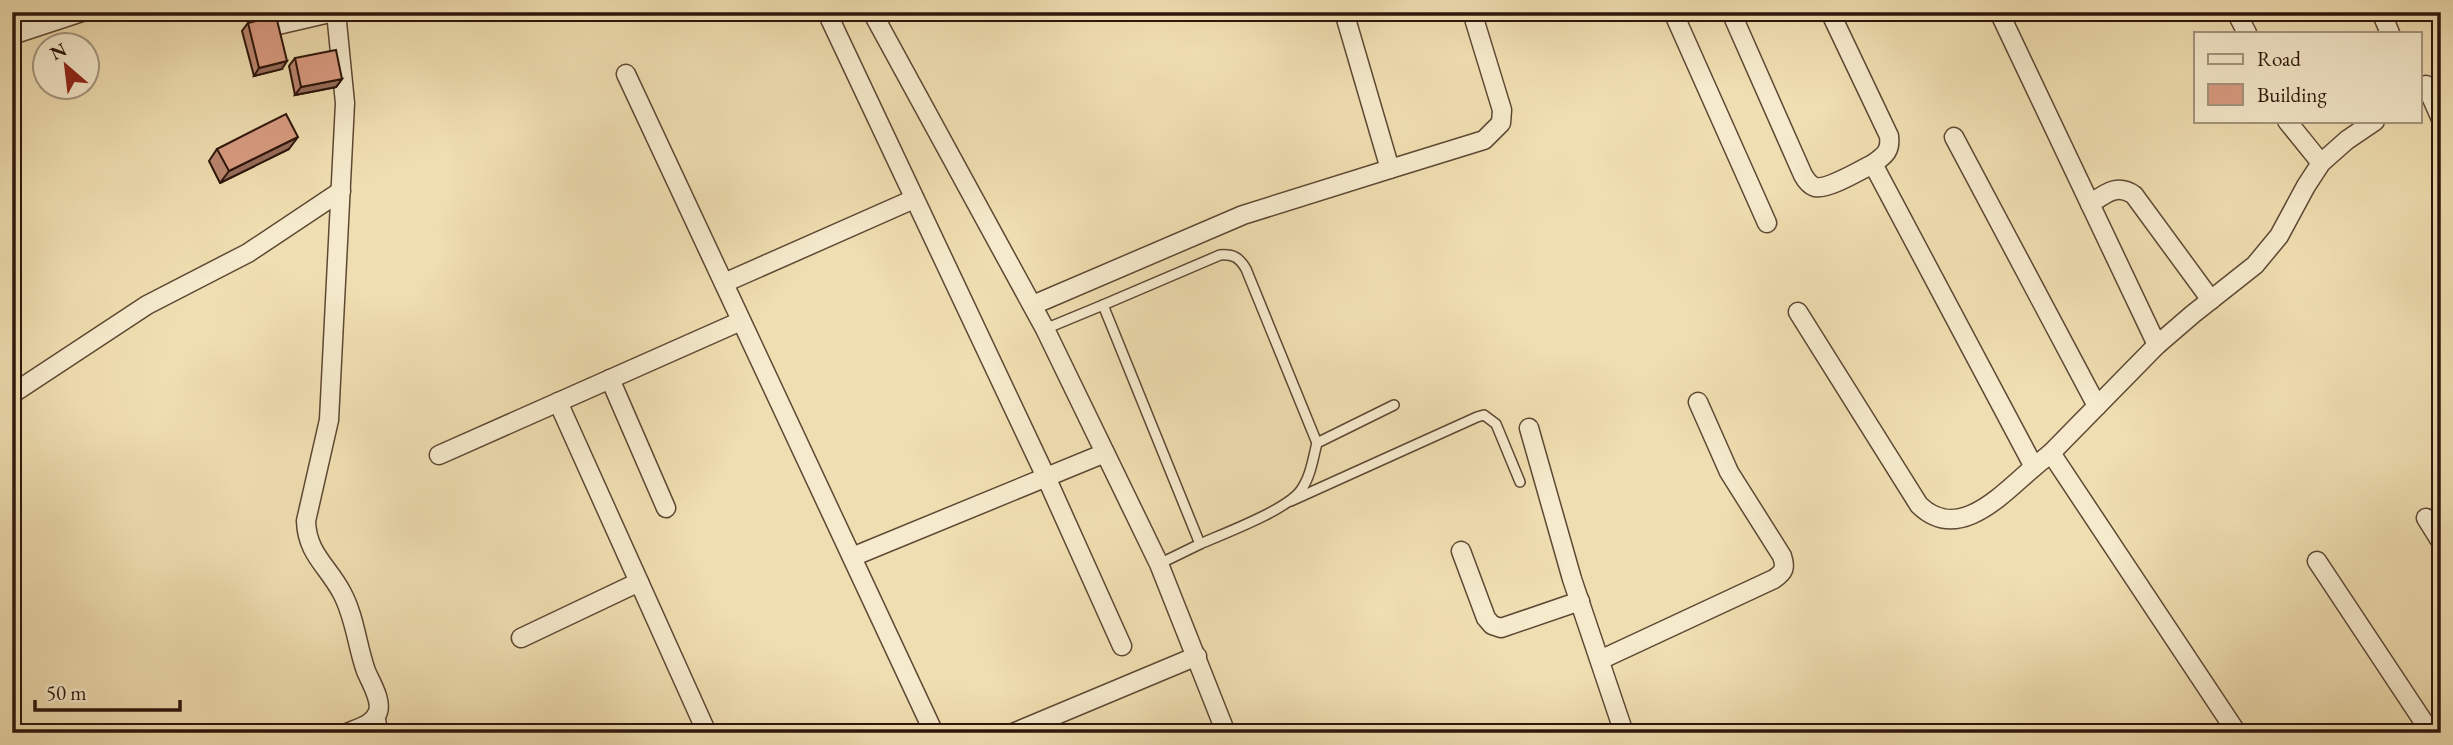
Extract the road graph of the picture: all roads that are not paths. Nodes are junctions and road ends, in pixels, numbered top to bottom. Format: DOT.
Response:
graph roads {
  1 [pos="82,12"];
  2 [pos="262,12"];
  3 [pos="335,12"];
  4 [pos="872,12"];
  5 [pos="1344,12"];
  6 [pos="1472,12"];
  7 [pos="1673,12"];
  8 [pos="1731,12"];
  9 [pos="1830,12"];
  10 [pos="1999,12"];
  11 [pos="2236,12"];
  12 [pos="2381,12"];
  13 [pos="830,19"];
  14 [pos="2246,32"];
  15 [pos="2390,32"];
  16 [pos="12,35"];
  17 [pos="626,74"];
  18 [pos="2441,74"];
  19 [pos="2423,88"];
  20 [pos="2441,119"];
  21 [pos="2288,122"];
  22 [pos="2374,122"];
  23 [pos="1954,137"];
  24 [pos="2321,163"];
  25 [pos="1873,164"];
  26 [pos="1390,169"];
  27 [pos="341,191"];
  28 [pos="914,199"];
  29 [pos="2090,204"];
  30 [pos="1768,223"];
  31 [pos="723,283"];
  32 [pos="2211,300"];
  33 [pos="1032,304"];
  34 [pos="1103,304"];
  35 [pos="1798,312"];
  36 [pos="741,321"];
  37 [pos="1045,330"];
  38 [pos="2157,345"];
  39 [pos="610,379"];
  40 [pos="12,394"];
  41 [pos="558,402"];
  42 [pos="1698,402"];
  43 [pos="1394,405"];
  44 [pos="2097,407"];
  45 [pos="1529,428"];
  46 [pos="1317,443"];
  47 [pos="1105,453"];
  48 [pos="2051,453"];
  49 [pos="439,455"];
  50 [pos="2034,467"];
  51 [pos="1046,477"];
  52 [pos="1520,482"];
  53 [pos="1291,501"];
  54 [pos="666,508"];
  55 [pos="2426,518"];
  56 [pos="2441,542"];
  57 [pos="1200,544"];
  58 [pos="1461,551"];
  59 [pos="852,557"];
  60 [pos="2318,561"];
  61 [pos="1159,564"];
  62 [pos="639,582"];
  63 [pos="1580,601"];
  64 [pos="521,638"];
  65 [pos="1122,646"];
  66 [pos="1197,656"];
  67 [pos="1600,660"];
  68 [pos="379,711"];
  69 [pos="2235,732"];
  70 [pos="347,733"];
  71 [pos="383,733"];
  72 [pos="707,733"];
  73 [pos="934,733"];
  74 [pos="1013,733"];
  75 [pos="1226,733"];
  76 [pos="1624,733"];
  77 [pos="2431,733"];
  1 -- 16 [label="street"];
  2 -- 3 [label="street"];
  3 -- 27 [label="street"];
  4 -- 33 [label="street"];
  5 -- 26 [label="street"];
  6 -- 26 [label="street"];
  7 -- 30 [label="street"];
  8 -- 25 [label="street"];
  9 -- 25 [label="street"];
  10 -- 29 [label="street"];
  11 -- 14 [label="street"];
  12 -- 15 [label="street"];
  13 -- 28 [label="street"];
  17 -- 31 [label="street"];
  18 -- 19 [label="street"];
  19 -- 20 [label="street"];
  21 -- 24 [label="street"];
  22 -- 24 [label="street"];
  23 -- 44 [label="street"];
  24 -- 32 [label="street"];
  25 -- 50 [label="street"];
  26 -- 33 [label="street"];
  27 -- 40 [label="street"];
  27 -- 68 [label="street"];
  28 -- 31 [label="street"];
  28 -- 51 [label="street"];
  29 -- 32 [label="street"];
  29 -- 38 [label="street"];
  31 -- 36 [label="street"];
  32 -- 38 [label="street"];
  33 -- 37 [label="street"];
  34 -- 37 [label="lane"];
  34 -- 46 [label="lane"];
  34 -- 57 [label="lane"];
  35 -- 50 [label="street"];
  36 -- 39 [label="street"];
  36 -- 59 [label="street"];
  37 -- 47 [label="street"];
  38 -- 44 [label="street"];
  39 -- 41 [label="street"];
  39 -- 54 [label="street"];
  41 -- 49 [label="street"];
  41 -- 62 [label="street"];
  42 -- 67 [label="street"];
  43 -- 46 [label="lane"];
  44 -- 48 [label="street"];
  45 -- 63 [label="street"];
  46 -- 53 [label="lane"];
  47 -- 51 [label="street"];
  47 -- 61 [label="street"];
  48 -- 50 [label="street"];
  48 -- 69 [label="street"];
  51 -- 59 [label="street"];
  51 -- 65 [label="street"];
  52 -- 53 [label="lane"];
  53 -- 57 [label="lane"];
  55 -- 56 [label="street"];
  57 -- 61 [label="lane"];
  58 -- 63 [label="street"];
  59 -- 73 [label="street"];
  60 -- 77 [label="street"];
  61 -- 66 [label="street"];
  62 -- 64 [label="street"];
  62 -- 72 [label="street"];
  63 -- 67 [label="street"];
  66 -- 74 [label="street"];
  66 -- 75 [label="street"];
  67 -- 76 [label="street"];
  68 -- 70 [label="street"];
  68 -- 71 [label="lane"];
}
